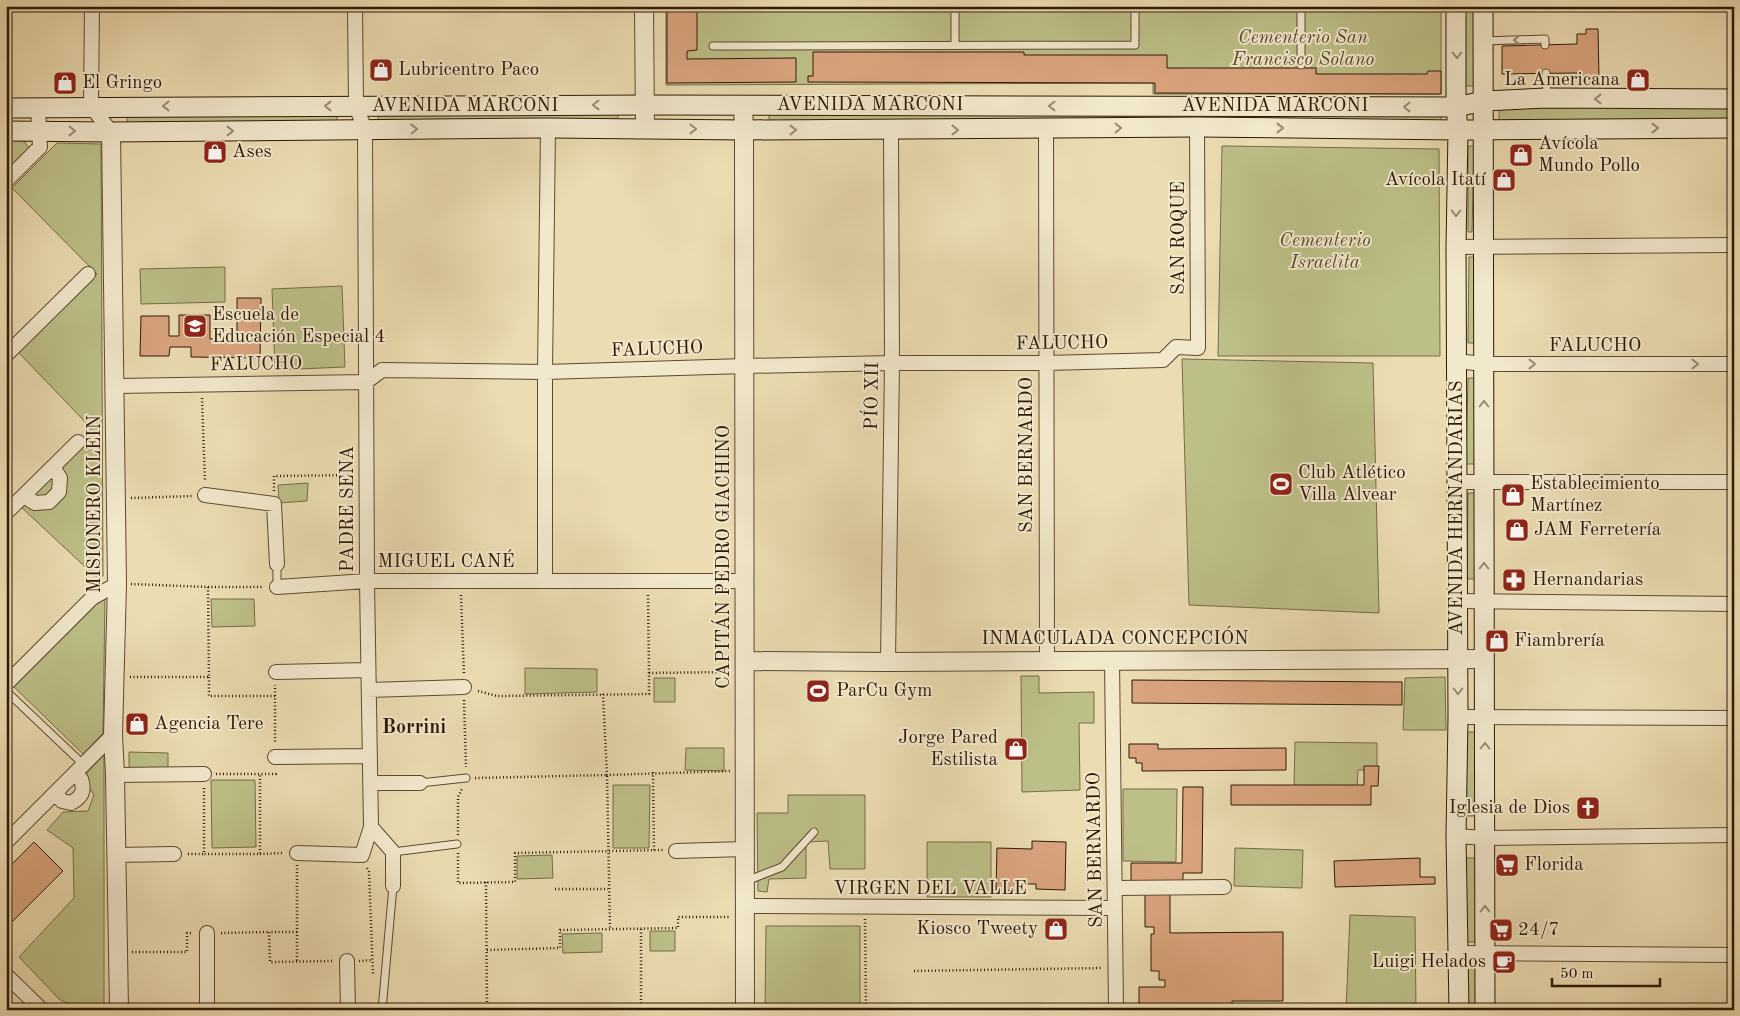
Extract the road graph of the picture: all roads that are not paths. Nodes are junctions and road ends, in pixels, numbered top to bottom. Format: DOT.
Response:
graph roads {
  1 [pos="92,6"];
  2 [pos="354,6"];
  3 [pos="644,6"];
  4 [pos="955,6"];
  5 [pos="1136,6"];
  6 [pos="1301,6"];
  7 [pos="1456,6"];
  8 [pos="1483,6"];
  9 [pos="1483,41"];
  10 [pos="955,45"];
  11 [pos="1545,45"];
  12 [pos="713,46"];
  13 [pos="1301,64"];
  14 [pos="1546,73"];
  15 [pos="1547,98"];
  16 [pos="1734,99"];
  17 [pos="1484,101"];
  18 [pos="645,105"];
  19 [pos="743,105"];
  20 [pos="90,106"];
  21 [pos="356,106"];
  22 [pos="1456,107"];
  23 [pos="6,108"];
  24 [pos="38,108"];
  25 [pos="1197,127"];
  26 [pos="548,128"];
  27 [pos="645,128"];
  28 [pos="1734,128"];
  29 [pos="1046,129"];
  30 [pos="1483,129"];
  31 [pos="6,130"];
  32 [pos="39,130"];
  33 [pos="365,130"];
  34 [pos="744,130"];
  35 [pos="891,130"];
  36 [pos="1458,130"];
  37 [pos="112,132"];
  38 [pos="6,181"];
  39 [pos="1734,245"];
  40 [pos="1483,246"];
  41 [pos="1456,247"];
  42 [pos="88,274"];
  43 [pos="1198,348"];
  44 [pos="6,355"];
  45 [pos="1456,361"];
  46 [pos="892,363"];
  47 [pos="1046,363"];
  48 [pos="1484,364"];
  49 [pos="1734,364"];
  50 [pos="744,366"];
  51 [pos="545,372"];
  52 [pos="366,382"];
  53 [pos="116,386"];
  54 [pos="78,442"];
  55 [pos="53,467"];
  56 [pos="1456,482"];
  57 [pos="1484,482"];
  58 [pos="1734,482"];
  59 [pos="205,495"];
  60 [pos="24,496"];
  61 [pos="6,513"];
  62 [pos="277,564"];
  63 [pos="367,581"];
  64 [pos="545,581"];
  65 [pos="745,581"];
  66 [pos="117,584"];
  67 [pos="277,587"];
  68 [pos="1457,601"];
  69 [pos="1484,601"];
  70 [pos="1734,604"];
  71 [pos="1457,659"];
  72 [pos="1484,659"];
  73 [pos="1047,660"];
  74 [pos="1112,660"];
  75 [pos="888,662"];
  76 [pos="745,666"];
  77 [pos="368,670"];
  78 [pos="276,672"];
  79 [pos="6,684"];
  80 [pos="464,687"];
  81 [pos="369,690"];
  82 [pos="6,691"];
  83 [pos="1458,717"];
  84 [pos="1484,717"];
  85 [pos="1734,718"];
  86 [pos="113,735"];
  87 [pos="370,756"];
  88 [pos="275,757"];
  89 [pos="84,765"];
  90 [pos="204,774"];
  91 [pos="74,775"];
  92 [pos="115,775"];
  93 [pos="466,778"];
  94 [pos="370,783"];
  95 [pos="420,783"];
  96 [pos="56,793"];
  97 [pos="371,827"];
  98 [pos="814,832"];
  99 [pos="1734,835"];
  100 [pos="1456,836"];
  101 [pos="1485,838"];
  102 [pos="6,842"];
  103 [pos="457,844"];
  104 [pos="745,849"];
  105 [pos="676,850"];
  106 [pos="393,852"];
  107 [pos="297,853"];
  108 [pos="174,854"];
  109 [pos="116,855"];
  110 [pos="745,880"];
  111 [pos="393,886"];
  112 [pos="1224,887"];
  113 [pos="1115,888"];
  114 [pos="1115,908"];
  115 [pos="745,911"];
  116 [pos="207,933"];
  117 [pos="1458,953"];
  118 [pos="1485,953"];
  119 [pos="1734,955"];
  120 [pos="348,961"];
  121 [pos="6,975"];
  122 [pos="42,1010"];
  123 [pos="119,1010"];
  124 [pos="207,1010"];
  125 [pos="348,1010"];
  126 [pos="382,1010"];
  127 [pos="746,1010"];
  128 [pos="1116,1010"];
  129 [pos="1459,1010"];
  130 [pos="1486,1010"];
  1 -- 20 [label="street"];
  2 -- 21 [label="street, PADRE SENA"];
  3 -- 18 [label="street"];
  4 -- 10 [label="lane"];
  5 -- 10 [label="lane"];
  6 -- 13 [label="lane"];
  7 -- 22 [label="main road, AVENIDA HERNANDARIAS, one-way"];
  8 -- 9 [label="main road, AVENIDA HERNANDARIAS"];
  11 -- 9 [label="lane, one-way"];
  9 -- 17 [label="main road, AVENIDA HERNANDARIAS"];
  10 -- 12 [label="lane"];
  14 -- 15 [label="lane"];
  16 -- 15 [label="main road, AVENIDA MARCONI, one-way"];
  15 -- 17 [label="main road, AVENIDA MARCONI"];
  17 -- 22 [label="main road, AVENIDA MARCONI"];
  17 -- 30 [label="main road, AVENIDA HERNANDARIAS"];
  18 -- 19 [label="main road, AVENIDA MARCONI"];
  18 -- 21 [label="main road, AVENIDA MARCONI, one-way"];
  18 -- 27 [label="street"];
  22 -- 19 [label="main road, AVENIDA MARCONI, one-way"];
  19 -- 34 [label="street, CAPITÁN PEDRO GIACHINO"];
  21 -- 20 [label="main road, AVENIDA MARCONI, one-way"];
  20 -- 24 [label="main road, AVENIDA MARCONI"];
  20 -- 37 [label="street"];
  21 -- 33 [label="street, PADRE SENA"];
  22 -- 36 [label="main road, AVENIDA HERNANDARIAS"];
  23 -- 24 [label="main road, AVENIDA MARCONI"];
  24 -- 32 [label="street"];
  29 -- 25 [label="main road, AVENIDA MARCONI, one-way"];
  25 -- 36 [label="main road, AVENIDA MARCONI, one-way"];
  25 -- 43 [label="street, SAN ROQUE"];
  26 -- 27 [label="main road, AVENIDA MARCONI"];
  33 -- 26 [label="main road, AVENIDA MARCONI, one-way"];
  26 -- 51 [label="street"];
  27 -- 34 [label="main road, AVENIDA MARCONI, one-way"];
  30 -- 28 [label="main road, AVENIDA MARCONI, one-way"];
  35 -- 29 [label="main road, AVENIDA MARCONI, one-way"];
  29 -- 47 [label="street, SAN BERNARDO"];
  30 -- 36 [label="main road, AVENIDA MARCONI"];
  30 -- 40 [label="main road, AVENIDA HERNANDARIAS"];
  31 -- 32 [label="main road, AVENIDA MARCONI"];
  32 -- 37 [label="main road, AVENIDA MARCONI, one-way"];
  32 -- 38 [label="street"];
  37 -- 33 [label="main road, AVENIDA MARCONI, one-way"];
  33 -- 52 [label="street, PADRE SENA"];
  34 -- 35 [label="main road, AVENIDA MARCONI, one-way"];
  34 -- 50 [label="street, CAPITÁN PEDRO GIACHINO"];
  35 -- 46 [label="street, PÍO XII"];
  36 -- 41 [label="main road, AVENIDA HERNANDARIAS, one-way"];
  37 -- 53 [label="street, MISIONERO KLEIN"];
  39 -- 40 [label="street"];
  40 -- 41 [label="street"];
  40 -- 48 [label="main road, AVENIDA HERNANDARIAS"];
  41 -- 45 [label="main road, AVENIDA HERNANDARIAS"];
  42 -- 44 [label="street"];
  43 -- 47 [label="street, FALUCHO"];
  45 -- 48 [label="street, FALUCHO"];
  45 -- 56 [label="main road, AVENIDA HERNANDARIAS"];
  46 -- 47 [label="street, FALUCHO"];
  46 -- 50 [label="street, FALUCHO"];
  46 -- 75 [label="street, PÍO XII"];
  47 -- 73 [label="street, SAN BERNARDO"];
  48 -- 49 [label="street, FALUCHO, one-way"];
  57 -- 48 [label="main road, AVENIDA HERNANDARIAS, one-way"];
  50 -- 51 [label="street, FALUCHO"];
  50 -- 65 [label="street, CAPITÁN PEDRO GIACHINO"];
  51 -- 52 [label="street, FALUCHO"];
  51 -- 64 [label="street"];
  52 -- 53 [label="street, FALUCHO"];
  52 -- 63 [label="street, PADRE SENA"];
  53 -- 66 [label="street, MISIONERO KLEIN"];
  54 -- 55 [label="street"];
  55 -- 60 [label="street"];
  55 -- 60 [label="street"];
  56 -- 57 [label="street"];
  56 -- 68 [label="main road, AVENIDA HERNANDARIAS"];
  57 -- 58 [label="street"];
  69 -- 57 [label="main road, AVENIDA HERNANDARIAS, one-way"];
  59 -- 62 [label="street"];
  60 -- 61 [label="street"];
  62 -- 67 [label="lane"];
  63 -- 64 [label="street, MIGUEL CANÉ"];
  63 -- 67 [label="street, MIGUEL CANÉ"];
  63 -- 77 [label="street, PADRE SENA"];
  64 -- 65 [label="street, MIGUEL CANÉ"];
  65 -- 76 [label="street, CAPITÁN PEDRO GIACHINO"];
  66 -- 79 [label="street"];
  66 -- 86 [label="street, MISIONERO KLEIN"];
  68 -- 69 [label="street"];
  68 -- 71 [label="main road, AVENIDA HERNANDARIAS"];
  69 -- 70 [label="street"];
  69 -- 72 [label="main road, AVENIDA HERNANDARIAS"];
  71 -- 72 [label="street, INMACULADA CONCEPCIÓN"];
  71 -- 74 [label="street, INMACULADA CONCEPCIÓN"];
  71 -- 83 [label="main road, AVENIDA HERNANDARIAS, one-way"];
  72 -- 84 [label="main road, AVENIDA HERNANDARIAS"];
  73 -- 74 [label="street, INMACULADA CONCEPCIÓN"];
  73 -- 75 [label="street, INMACULADA CONCEPCIÓN"];
  74 -- 113 [label="street, SAN BERNARDO"];
  75 -- 76 [label="street, INMACULADA CONCEPCIÓN"];
  76 -- 104 [label="street, CAPITÁN PEDRO GIACHINO"];
  77 -- 78 [label="street"];
  77 -- 81 [label="street, PADRE SENA"];
  80 -- 81 [label="street"];
  81 -- 87 [label="street, PADRE SENA"];
  82 -- 89 [label="lane"];
  83 -- 84 [label="street"];
  83 -- 100 [label="main road, AVENIDA HERNANDARIAS"];
  84 -- 85 [label="street"];
  101 -- 84 [label="main road, AVENIDA HERNANDARIAS, one-way"];
  86 -- 89 [label="street"];
  86 -- 92 [label="street, MISIONERO KLEIN"];
  87 -- 88 [label="street"];
  87 -- 94 [label="street, PADRE SENA"];
  89 -- 91 [label="street"];
  90 -- 92 [label="street"];
  91 -- 96 [label="street"];
  91 -- 96 [label="street"];
  92 -- 109 [label="street, MISIONERO KLEIN"];
  93 -- 95 [label="lane"];
  94 -- 95 [label="street"];
  94 -- 97 [label="street, PADRE SENA"];
  96 -- 102 [label="street"];
  97 -- 106 [label="street"];
  97 -- 107 [label="street, PADRE SENA"];
  98 -- 110 [label="lane"];
  99 -- 101 [label="street"];
  100 -- 101 [label="street"];
  100 -- 117 [label="main road, AVENIDA HERNANDARIAS"];
  118 -- 101 [label="main road, AVENIDA HERNANDARIAS, one-way"];
  103 -- 106 [label="lane"];
  104 -- 105 [label="street"];
  104 -- 110 [label="street, CAPITÁN PEDRO GIACHINO"];
  106 -- 111 [label="street"];
  108 -- 109 [label="street"];
  109 -- 123 [label="street, MISIONERO KLEIN"];
  110 -- 115 [label="street, CAPITÁN PEDRO GIACHINO"];
  111 -- 126 [label="lane"];
  112 -- 113 [label="street"];
  113 -- 114 [label="street, SAN BERNARDO"];
  114 -- 115 [label="street, VIRGEN DEL VALLE"];
  114 -- 128 [label="street, SAN BERNARDO"];
  115 -- 127 [label="street, CAPITÁN PEDRO GIACHINO"];
  116 -- 124 [label="street"];
  117 -- 118 [label="street"];
  117 -- 129 [label="main road, AVENIDA HERNANDARIAS"];
  118 -- 119 [label="street"];
  118 -- 130 [label="main road, AVENIDA HERNANDARIAS"];
  120 -- 125 [label="street"];
  121 -- 122 [label="street"];
}
